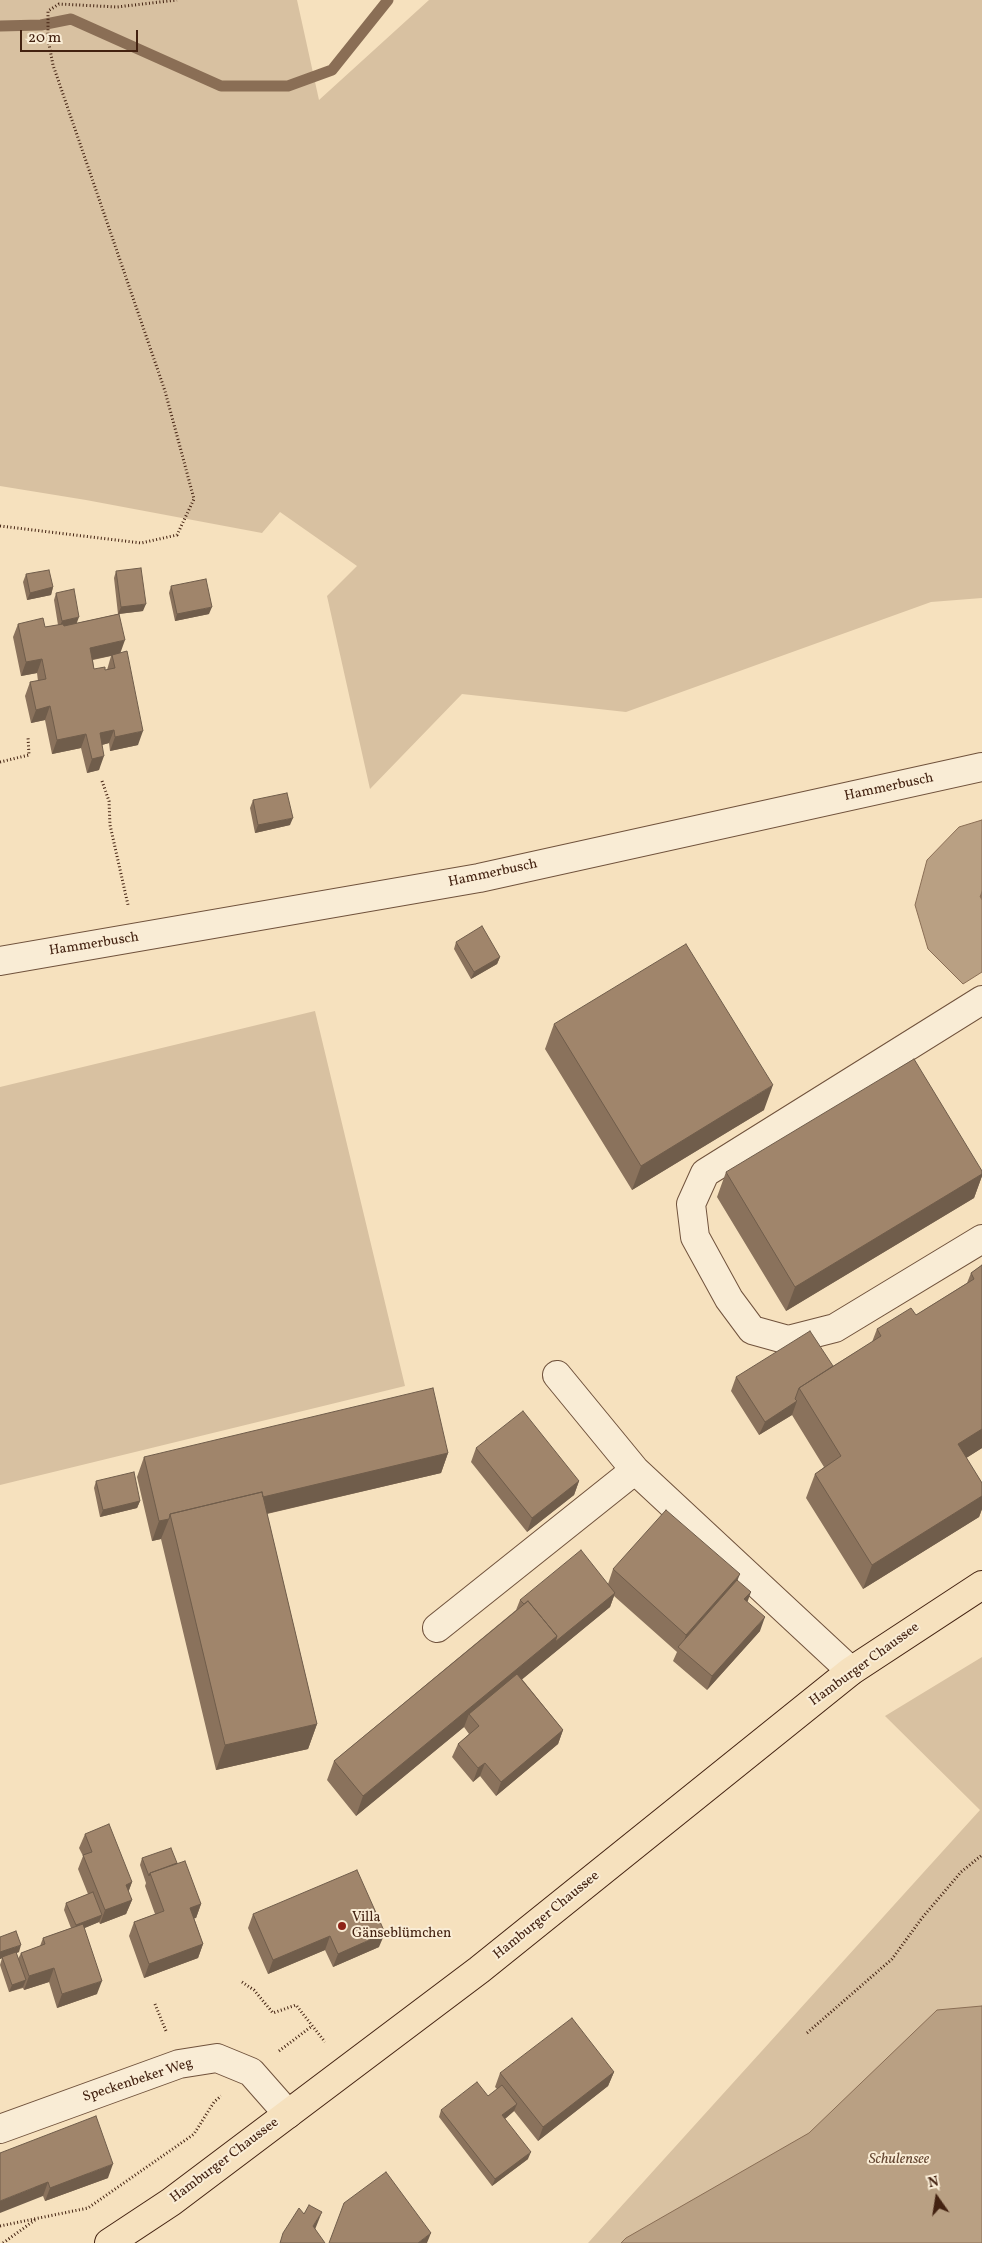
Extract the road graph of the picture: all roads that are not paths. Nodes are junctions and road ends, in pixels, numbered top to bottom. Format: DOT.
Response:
graph roads {
  1 [pos="982,767"];
  2 [pos="0,961"];
  3 [pos="982,1000"];
  4 [pos="982,1239"];
  5 [pos="558,1374"];
  6 [pos="634,1470"];
  7 [pos="982,1585"];
  8 [pos="437,1628"];
  9 [pos="852,1671"];
  10 [pos="288,2114"];
  11 [pos="0,2129"];
  12 [pos="109,2243"];
  1 -- 2 [label="street, Hammerbusch"];
  3 -- 4 [label="street"];
  5 -- 6 [label="street"];
  6 -- 8 [label="street"];
  6 -- 9 [label="street"];
  7 -- 9 [label="main road, Hamburger Chaussee"];
  9 -- 10 [label="main road, Hamburger Chaussee"];
  10 -- 11 [label="street, Speckenbeker Weg"];
  10 -- 12 [label="main road, Hamburger Chaussee"];
}
